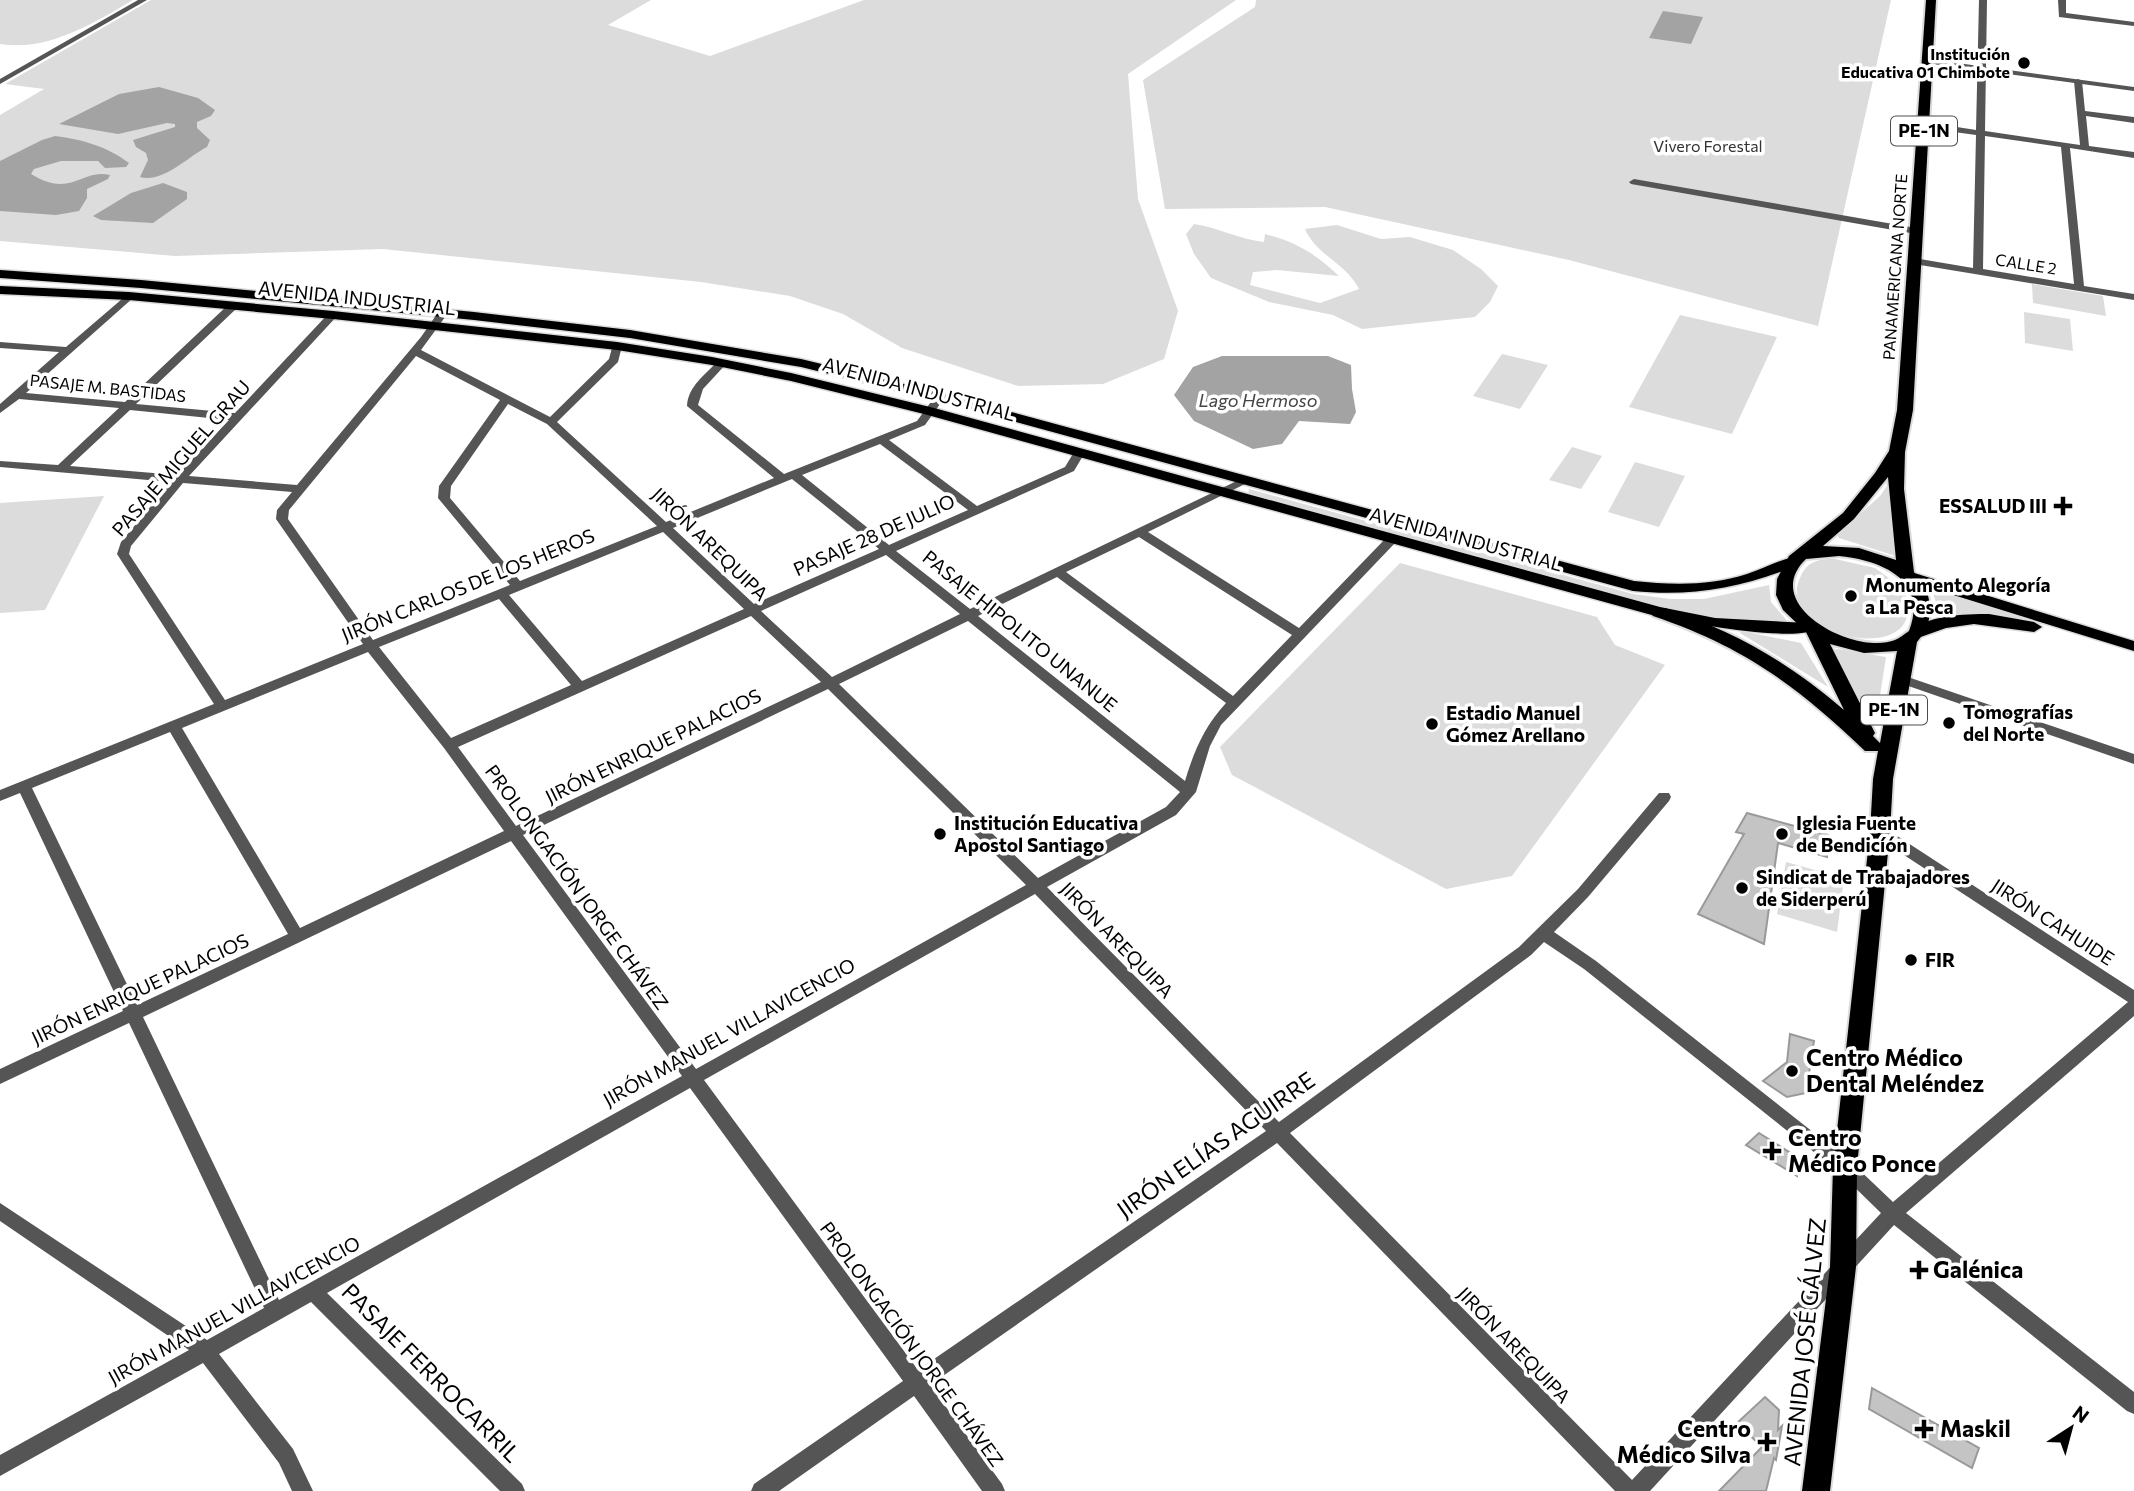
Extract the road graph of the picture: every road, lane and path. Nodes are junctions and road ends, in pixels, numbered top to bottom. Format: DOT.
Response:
graph roads {
  1 [pos="143,0"];
  2 [pos="1931,0"];
  3 [pos="1983,0"];
  4 [pos="2062,0"];
  5 [pos="2134,24"];
  6 [pos="1928,61"];
  7 [pos="1981,68"];
  8 [pos="2078,81"];
  9 [pos="0,82"];
  10 [pos="2134,89"];
  11 [pos="2083,113"];
  12 [pos="2134,120"];
  13 [pos="1925,125"];
  14 [pos="1980,133"];
  15 [pos="2065,145"];
  16 [pos="2085,148"];
  17 [pos="2134,155"];
  18 [pos="1634,182"];
  19 [pos="1916,231"];
  20 [pos="1914,261"];
  21 [pos="1978,272"];
  22 [pos="0,274"];
  23 [pos="2080,288"];
  24 [pos="0,290"];
  25 [pos="129,296"];
  26 [pos="2134,297"];
  27 [pos="233,306"];
  28 [pos="443,313"];
  29 [pos="333,316"];
  30 [pos="433,327"];
  31 [pos="0,345"];
  32 [pos="617,346"];
  33 [pos="69,351"];
  34 [pos="415,351"];
  35 [pos="722,363"];
  36 [pos="17,395"];
  37 [pos="940,397"];
  38 [pos="505,400"];
  39 [pos="129,405"];
  40 [pos="0,410"];
  41 [pos="929,411"];
  42 [pos="237,417"];
  43 [pos="551,422"];
  44 [pos="881,439"];
  45 [pos="1897,452"];
  46 [pos="1078,454"];
  47 [pos="0,464"];
  48 [pos="61,469"];
  49 [pos="788,477"];
  50 [pos="179,480"];
  51 [pos="1243,481"];
  52 [pos="300,489"];
  53 [pos="1220,492"];
  54 [pos="977,511"];
  55 [pos="664,526"];
  56 [pos="1140,531"];
  57 [pos="1391,540"];
  58 [pos="886,549"];
  59 [pos="1798,558"];
  60 [pos="1058,572"];
  61 [pos="1909,575"];
  62 [pos="518,586"];
  63 [pos="501,593"];
  64 [pos="752,610"];
  65 [pos="1659,612"];
  66 [pos="969,615"];
  67 [pos="1811,629"];
  68 [pos="1301,635"];
  69 [pos="1912,638"];
  70 [pos="370,645"];
  71 [pos="2134,646"];
  72 [pos="2134,657"];
  73 [pos="1899,678"];
  74 [pos="830,683"];
  75 [pos="580,687"];
  76 [pos="1233,702"];
  77 [pos="222,706"];
  78 [pos="173,725"];
  79 [pos="449,745"];
  80 [pos="1872,746"];
  81 [pos="2134,759"];
  82 [pos="1883,779"];
  83 [pos="24,786"];
  84 [pos="1189,792"];
  85 [pos="0,796"];
  86 [pos="1664,797"];
  87 [pos="1881,832"];
  88 [pos="513,834"];
  89 [pos="1036,885"];
  90 [pos="1545,934"];
  91 [pos="297,936"];
  92 [pos="2134,998"];
  93 [pos="2134,1006"];
  94 [pos="133,1013"];
  95 [pos="0,1077"];
  96 [pos="692,1077"];
  97 [pos="1278,1132"];
  98 [pos="1845,1167"];
  99 [pos="0,1211"];
  100 [pos="1893,1213"];
  101 [pos="1843,1267"];
  102 [pos="311,1290"];
  103 [pos="275,1311"];
  104 [pos="205,1350"];
  105 [pos="918,1383"];
  106 [pos="2134,1404"];
  107 [pos="0,1466"];
  108 [pos="303,1491"];
  109 [pos="516,1491"];
  110 [pos="761,1491"];
  111 [pos="995,1491"];
  112 [pos="1629,1491"];
  113 [pos="1636,1491"];
  114 [pos="1816,1491"];
  1 -- 9 [label="street"];
  2 -- 6 [label="highway, PANAMERICANA NORTE / PE-1N"];
  3 -- 7 [label="street"];
  4 -- 5 [label="street"];
  6 -- 7 [label="street"];
  6 -- 13 [label="highway, PANAMERICANA NORTE / PE-1N"];
  7 -- 8 [label="street"];
  7 -- 14 [label="street"];
  8 -- 10 [label="street"];
  8 -- 11 [label="street"];
  11 -- 12 [label="street"];
  11 -- 16 [label="street"];
  13 -- 14 [label="street"];
  13 -- 19 [label="highway, PANAMERICANA NORTE / PE-1N"];
  14 -- 15 [label="street"];
  14 -- 21 [label="street"];
  15 -- 16 [label="street"];
  15 -- 23 [label="street"];
  16 -- 17 [label="street"];
  18 -- 19 [label="street"];
  19 -- 20 [label="highway, PANAMERICANA NORTE / PE-1N"];
  20 -- 21 [label="street, CALLE 2"];
  20 -- 45 [label="highway, PANAMERICANA NORTE / PE-1N"];
  21 -- 23 [label="street, CALLE 2"];
  22 -- 28 [label="main road, AVENIDA INDUSTRIAL"];
  23 -- 26 [label="street, CALLE 2"];
  24 -- 25 [label="main road, AVENIDA INDUSTRIAL"];
  25 -- 27 [label="main road, AVENIDA INDUSTRIAL"];
  25 -- 33 [label="street"];
  27 -- 29 [label="main road, AVENIDA INDUSTRIAL"];
  27 -- 39 [label="street"];
  28 -- 30 [label="street, PROLONGACIÓN JORGE CHÁVEZ"];
  28 -- 37 [label="main road, AVENIDA INDUSTRIAL"];
  29 -- 30 [label="main road, AVENIDA INDUSTRIAL"];
  29 -- 42 [label="street, PASAJE MIGUEL GRAU"];
  30 -- 32 [label="main road, AVENIDA INDUSTRIAL"];
  30 -- 34 [label="street, PROLONGACIÓN JORGE CHÁVEZ"];
  31 -- 33 [label="street"];
  32 -- 35 [label="main road, AVENIDA INDUSTRIAL"];
  32 -- 43 [label="street"];
  33 -- 36 [label="street"];
  34 -- 38 [label="street, JIRÓN AREQUIPA"];
  34 -- 52 [label="street, PROLONGACIÓN JORGE CHÁVEZ"];
  35 -- 41 [label="main road, AVENIDA INDUSTRIAL"];
  35 -- 49 [label="street, PASAJE HIPOLITO UNANUE"];
  36 -- 39 [label="street, PASAJE M. BASTIDAS"];
  36 -- 40 [label="street"];
  37 -- 41 [label="street, JIRÓN CARLOS DE LOS HEROS"];
  37 -- 51 [label="main road, AVENIDA INDUSTRIAL"];
  38 -- 43 [label="street, JIRÓN AREQUIPA"];
  38 -- 62 [label="street"];
  39 -- 42 [label="street, PASAJE M. BASTIDAS"];
  39 -- 48 [label="street"];
  41 -- 44 [label="street, JIRÓN CARLOS DE LOS HEROS"];
  41 -- 46 [label="main road, AVENIDA INDUSTRIAL"];
  42 -- 50 [label="street, PASAJE MIGUEL GRAU"];
  43 -- 55 [label="street, JIRÓN AREQUIPA"];
  44 -- 49 [label="street, JIRÓN CARLOS DE LOS HEROS"];
  44 -- 54 [label="street"];
  45 -- 59 [label="highway, PANAMERICANA NORTE / PE-1N"];
  45 -- 61 [label="highway, PANAMERICANA NORTE / PE-1N"];
  46 -- 53 [label="main road, AVENIDA INDUSTRIAL"];
  46 -- 54 [label="street, PASAJE 28 DE JULIO"];
  47 -- 48 [label="street"];
  48 -- 50 [label="street"];
  49 -- 55 [label="street, JIRÓN CARLOS DE LOS HEROS"];
  49 -- 58 [label="street, PASAJE HIPOLITO UNANUE"];
  50 -- 52 [label="street"];
  50 -- 77 [label="street, PASAJE MIGUEL GRAU"];
  51 -- 53 [label="street, JIRÓN ENRIQUE PALACIOS"];
  51 -- 59 [label="main road, AVENIDA INDUSTRIAL"];
  52 -- 70 [label="street, PROLONGACIÓN JORGE CHÁVEZ"];
  53 -- 56 [label="street, JIRÓN ENRIQUE PALACIOS"];
  53 -- 57 [label="main road, AVENIDA INDUSTRIAL"];
  54 -- 58 [label="street, PASAJE 28 DE JULIO"];
  55 -- 62 [label="street, JIRÓN CARLOS DE LOS HEROS"];
  55 -- 64 [label="street, JIRÓN AREQUIPA"];
  56 -- 60 [label="street, JIRÓN ENRIQUE PALACIOS"];
  56 -- 68 [label="street"];
  57 -- 65 [label="main road, AVENIDA INDUSTRIAL"];
  57 -- 68 [label="street"];
  58 -- 64 [label="street, PASAJE 28 DE JULIO"];
  58 -- 66 [label="street, PASAJE HIPOLITO UNANUE"];
  59 -- 61 [label="highway"];
  59 -- 67 [label="highway, PE-1N"];
  60 -- 66 [label="street, JIRÓN ENRIQUE PALACIOS"];
  60 -- 76 [label="street"];
  61 -- 69 [label="highway, PE-1N"];
  61 -- 71 [label="main road"];
  62 -- 63 [label="street, JIRÓN CARLOS DE LOS HEROS"];
  63 -- 70 [label="street, JIRÓN CARLOS DE LOS HEROS"];
  63 -- 75 [label="street"];
  64 -- 74 [label="street, JIRÓN AREQUIPA"];
  64 -- 75 [label="street, PASAJE 28 DE JULIO"];
  65 -- 67 [label="main road, AVENIDA INDUSTRIAL"];
  65 -- 80 [label="highway"];
  66 -- 74 [label="street, JIRÓN ENRIQUE PALACIOS"];
  66 -- 84 [label="street, PASAJE HIPOLITO UNANUE"];
  67 -- 69 [label="highway"];
  67 -- 80 [label="highway, AVENIDA JOSÉ GÁLVEZ / PE-1N"];
  68 -- 76 [label="street"];
  69 -- 72 [label="main road"];
  69 -- 73 [label="highway, AVENIDA JOSÉ GÁLVEZ / PE-1N"];
  70 -- 77 [label="street, JIRÓN CARLOS DE LOS HEROS"];
  70 -- 79 [label="street, PROLONGACIÓN JORGE CHÁVEZ"];
  73 -- 81 [label="street"];
  73 -- 82 [label="highway, AVENIDA JOSÉ GÁLVEZ / PE-1N"];
  74 -- 88 [label="street, JIRÓN ENRIQUE PALACIOS"];
  74 -- 89 [label="street, JIRÓN AREQUIPA"];
  75 -- 79 [label="street, PASAJE 28 DE JULIO"];
  76 -- 84 [label="street"];
  77 -- 78 [label="street, JIRÓN CARLOS DE LOS HEROS"];
  78 -- 83 [label="street, JIRÓN CARLOS DE LOS HEROS"];
  78 -- 91 [label="street"];
  79 -- 88 [label="street, PROLONGACIÓN JORGE CHÁVEZ"];
  80 -- 82 [label="highway, AVENIDA JOSÉ GÁLVEZ / PE-1N"];
  82 -- 87 [label="highway, AVENIDA JOSÉ GÁLVEZ / PE-1N"];
  83 -- 85 [label="street, JIRÓN CARLOS DE LOS HEROS"];
  83 -- 94 [label="street"];
  84 -- 89 [label="street, JIRÓN MANUEL VILLAVICENCIO"];
  86 -- 90 [label="street, JIRÓN ELÍAS AGUIRRE"];
  87 -- 92 [label="street, JIRÓN CAHUIDE"];
  87 -- 98 [label="highway, AVENIDA JOSÉ GÁLVEZ / PE-1N"];
  88 -- 91 [label="street, JIRÓN ENRIQUE PALACIOS"];
  88 -- 96 [label="street, PROLONGACIÓN JORGE CHÁVEZ"];
  89 -- 96 [label="street, JIRÓN MANUEL VILLAVICENCIO"];
  89 -- 97 [label="street, JIRÓN AREQUIPA"];
  90 -- 97 [label="street, JIRÓN ELÍAS AGUIRRE"];
  90 -- 98 [label="street"];
  91 -- 94 [label="street, JIRÓN ENRIQUE PALACIOS"];
  93 -- 100 [label="street"];
  94 -- 95 [label="street, JIRÓN ENRIQUE PALACIOS"];
  94 -- 103 [label="street"];
  96 -- 102 [label="street, JIRÓN MANUEL VILLAVICENCIO"];
  96 -- 105 [label="street, PROLONGACIÓN JORGE CHÁVEZ"];
  97 -- 105 [label="street, JIRÓN ELÍAS AGUIRRE"];
  97 -- 112 [label="street, JIRÓN AREQUIPA"];
  98 -- 100 [label="street"];
  98 -- 101 [label="highway, AVENIDA JOSÉ GÁLVEZ / PE-1N"];
  99 -- 104 [label="street"];
  100 -- 101 [label="street"];
  100 -- 106 [label="street"];
  101 -- 113 [label="street"];
  101 -- 114 [label="highway, AVENIDA JOSÉ GÁLVEZ / PE-1N"];
  102 -- 103 [label="street, JIRÓN MANUEL VILLAVICENCIO"];
  102 -- 109 [label="street, PASAJE FERROCARRIL"];
  103 -- 104 [label="street, JIRÓN MANUEL VILLAVICENCIO"];
  104 -- 107 [label="street, JIRÓN MANUEL VILLAVICENCIO"];
  104 -- 108 [label="street"];
  105 -- 110 [label="street, JIRÓN ELÍAS AGUIRRE"];
  105 -- 111 [label="street, PROLONGACIÓN JORGE CHÁVEZ"];
}
